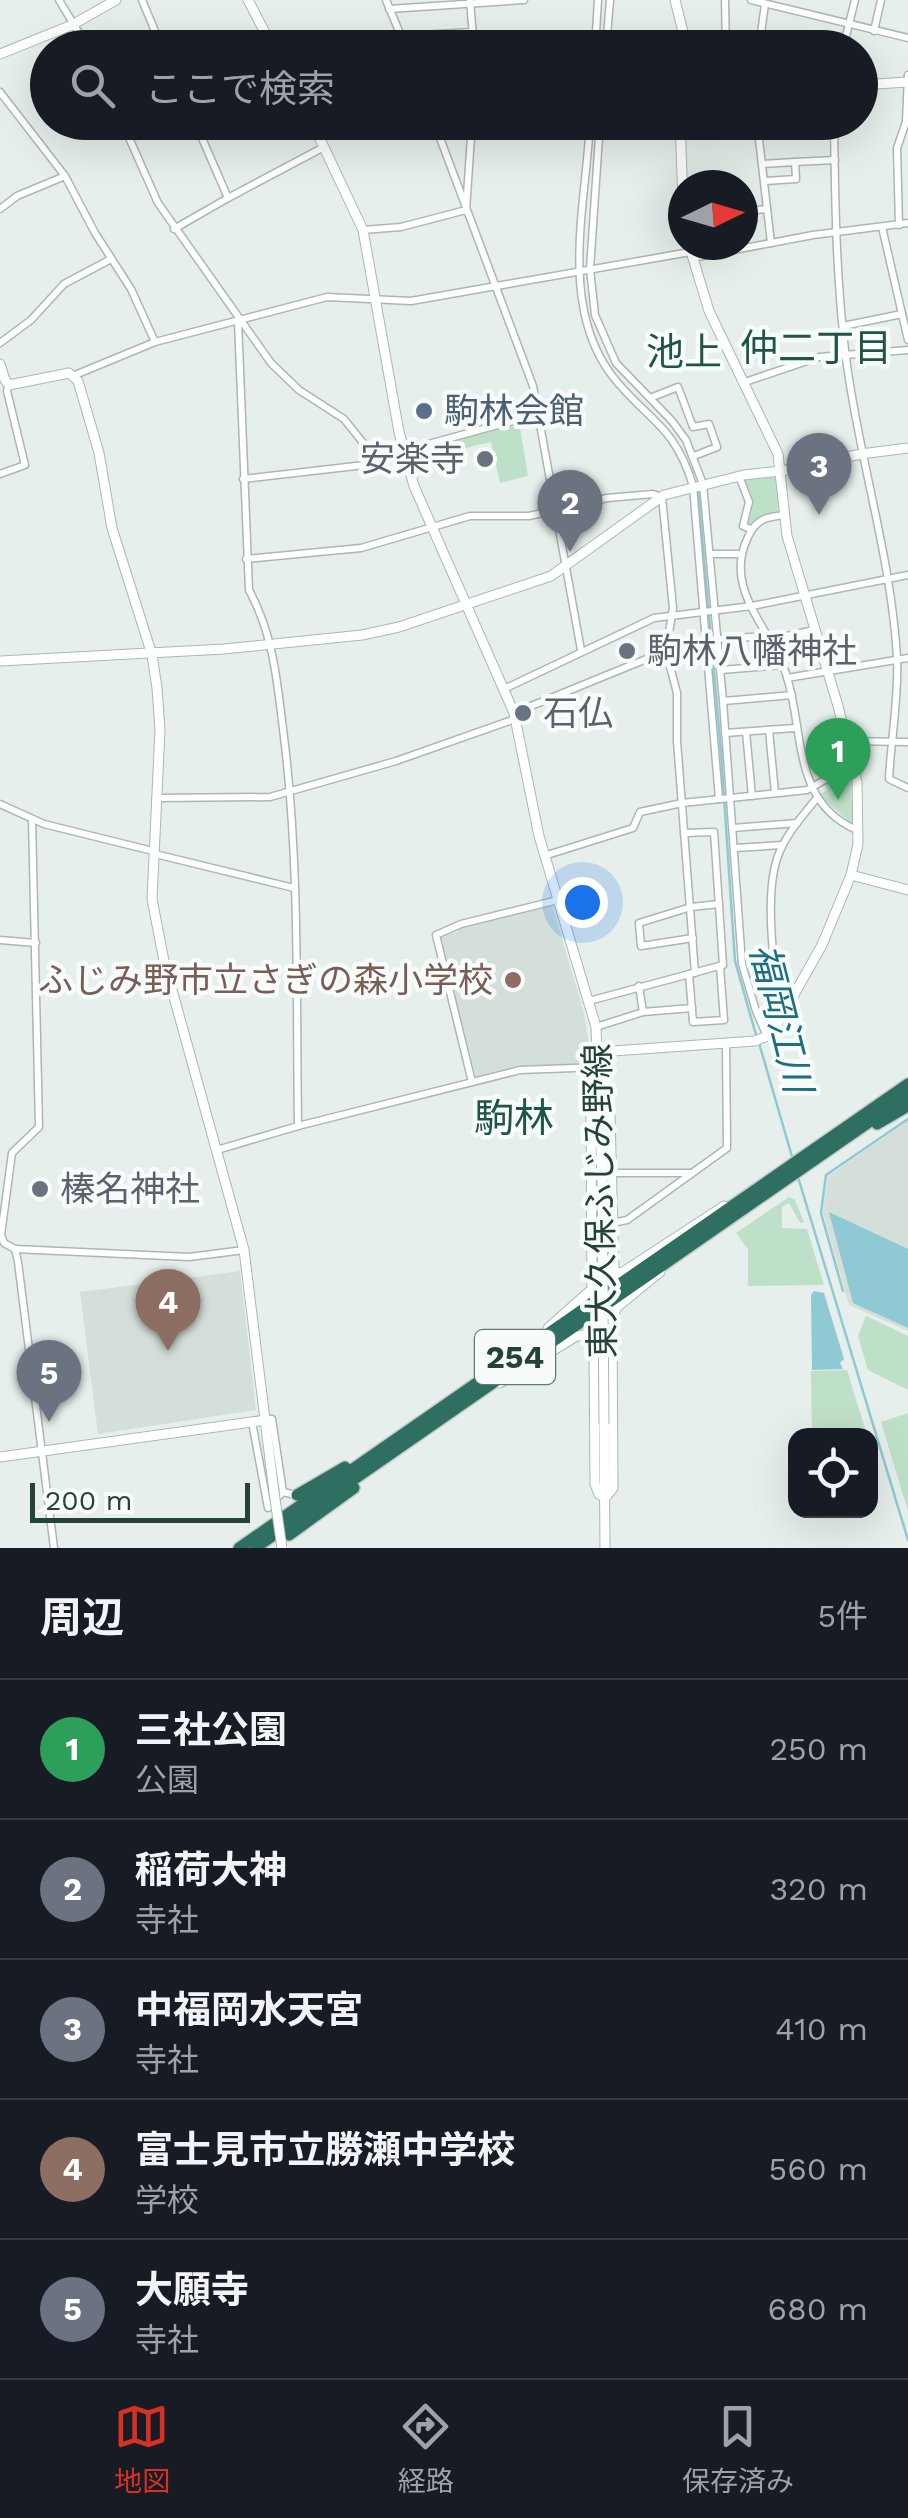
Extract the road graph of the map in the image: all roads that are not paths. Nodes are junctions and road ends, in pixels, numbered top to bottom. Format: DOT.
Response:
graph roads {
  1 [pos="60,0"];
  2 [pos="116,0"];
  3 [pos="142,0"];
  4 [pos="248,0"];
  5 [pos="386,0"];
  6 [pos="524,0"];
  7 [pos="598,0"];
  8 [pos="610,0"];
  9 [pos="675,0"];
  10 [pos="725,0"];
  11 [pos="751,0"];
  12 [pos="855,0"];
  13 [pos="881,0"];
  14 [pos="470,2"];
  15 [pos="766,4"];
  16 [pos="389,9"];
  17 [pos="72,24"];
  18 [pos="848,25"];
  19 [pos="58,30"];
  20 [pos="76,30"];
  21 [pos="154,30"];
  22 [pos="264,30"];
  23 [pos="398,30"];
  24 [pos="472,30"];
  25 [pos="596,30"];
  26 [pos="608,30"];
  27 [pos="682,30"];
  28 [pos="726,30"];
  29 [pos="762,30"];
  30 [pos="847,30"];
  31 [pos="874,30"];
  32 [pos="878,31"];
  33 [pos="908,38"];
  34 [pos="30,42"];
  35 [pos="0,54"];
  36 [pos="908,80"];
  37 [pos="878,83"];
  38 [pos="0,92"];
  39 [pos="30,131"];
  40 [pos="37,140"];
  41 [pos="130,140"];
  42 [pos="203,140"];
  43 [pos="321,140"];
  44 [pos="441,140"];
  45 [pos="471,140"];
  46 [pos="589,140"];
  47 [pos="599,140"];
  48 [pos="681,140"];
  49 [pos="759,140"];
  50 [pos="834,140"];
  51 [pos="325,147"];
  52 [pos="835,160"];
  53 [pos="794,162"];
  54 [pos="762,164"];
  55 [pos="682,170"];
  56 [pos="65,176"];
  57 [pos="764,181"];
  58 [pos="228,198"];
  59 [pos="0,208"];
  60 [pos="768,209"];
  61 [pos="466,210"];
  62 [pos="758,210"];
  63 [pos="903,224"];
  64 [pos="882,227"];
  65 [pos="174,228"];
  66 [pos="363,230"];
  67 [pos="837,232"];
  68 [pos="771,243"];
  69 [pos="758,244"];
  70 [pos="668,256"];
  71 [pos="111,259"];
  72 [pos="692,260"];
  73 [pos="590,270"];
  74 [pos="579,271"];
  75 [pos="496,286"];
  76 [pos="908,296"];
  77 [pos="377,298"];
  78 [pos="898,298"];
  79 [pos="902,314"];
  80 [pos="240,321"];
  81 [pos="844,326"];
  82 [pos="908,340"];
  83 [pos="0,342"];
  84 [pos="155,342"];
  85 [pos="908,350"];
  86 [pos="845,355"];
  87 [pos="0,364"];
  88 [pos="74,375"];
  89 [pos="745,382"];
  90 [pos="10,385"];
  91 [pos="650,398"];
  92 [pos="538,414"];
  93 [pos="908,448"];
  94 [pos="403,452"];
  95 [pos="861,454"];
  96 [pos="694,456"];
  97 [pos="376,460"];
  98 [pos="781,472"];
  99 [pos="0,474"];
  100 [pos="739,476"];
  101 [pos="243,478"];
  102 [pos="698,485"];
  103 [pos="662,497"];
  104 [pos="555,509"];
  105 [pos="784,515"];
  106 [pos="429,526"];
  107 [pos="751,529"];
  108 [pos="711,554"];
  109 [pos="742,554"];
  110 [pos="246,559"];
  111 [pos="565,568"];
  112 [pos="908,575"];
  113 [pos="888,577"];
  114 [pos="804,595"];
  115 [pos="465,604"];
  116 [pos="752,606"];
  117 [pos="705,610"];
  118 [pos="716,610"];
  119 [pos="673,614"];
  120 [pos="814,630"];
  121 [pos="768,638"];
  122 [pos="718,639"];
  123 [pos="270,645"];
  124 [pos="581,650"];
  125 [pos="666,651"];
  126 [pos="152,656"];
  127 [pos="908,658"];
  128 [pos="897,660"];
  129 [pos="0,661"];
  130 [pos="783,665"];
  131 [pos="721,670"];
  132 [pos="827,672"];
  133 [pos="787,678"];
  134 [pos="504,689"];
  135 [pos="792,695"];
  136 [pos="724,701"];
  137 [pos="514,716"];
  138 [pos="795,728"];
  139 [pos="770,730"];
  140 [pos="746,732"];
  141 [pos="726,734"];
  142 [pos="847,741"];
  143 [pos="891,742"];
  144 [pos="908,742"];
  145 [pos="855,770"];
  146 [pos="291,788"];
  147 [pos="811,788"];
  148 [pos="908,788"];
  149 [pos="774,793"];
  150 [pos="752,796"];
  151 [pos="156,798"];
  152 [pos="817,798"];
  153 [pos="724,799"];
  154 [pos="682,803"];
  155 [pos="0,804"];
  156 [pos="32,819"];
  157 [pos="798,822"];
  158 [pos="733,828"];
  159 [pos="858,831"];
  160 [pos="684,833"];
  161 [pos="783,845"];
  162 [pos="734,848"];
  163 [pos="153,852"];
  164 [pos="544,856"];
  165 [pos="852,875"];
  166 [pos="294,888"];
  167 [pos="908,890"];
  168 [pos="558,900"];
  169 [pos="719,904"];
  170 [pos="691,908"];
  171 [pos="693,938"];
  172 [pos="0,940"];
  173 [pos="36,943"];
  174 [pos="720,966"];
  175 [pos="692,973"];
  176 [pos="639,986"];
  177 [pos="589,1001"];
  178 [pos="692,1008"];
  179 [pos="785,1011"];
  180 [pos="643,1012"];
  181 [pos="596,1027"];
  182 [pos="761,1039"];
  183 [pos="726,1043"];
  184 [pos="599,1052"];
  185 [pos="600,1067"];
  186 [pos="472,1082"];
  187 [pos="908,1084"];
  188 [pos="601,1094"];
  189 [pos="908,1095"];
  190 [pos="908,1106"];
  191 [pos="298,1126"];
  192 [pos="854,1133"];
  193 [pos="217,1150"];
  194 [pos="798,1166"];
  195 [pos="693,1173"];
  196 [pos="606,1176"];
  197 [pos="751,1193"];
  198 [pos="611,1223"];
  199 [pos="15,1249"];
  200 [pos="244,1250"];
  201 [pos="670,1260"];
  202 [pos="532,1344"];
  203 [pos="480,1392"];
  204 [pos="269,1420"];
  205 [pos="252,1422"];
  206 [pos="394,1446"];
  207 [pos="40,1451"];
  208 [pos="0,1457"];
  209 [pos="284,1492"];
  210 [pos="297,1496"];
  211 [pos="605,1498"];
  212 [pos="287,1544"];
  213 [pos="54,1548"];
  214 [pos="239,1548"];
  215 [pos="255,1548"];
  216 [pos="606,1548"];
  1 -- 17 [label="street"];
  2 -- 17 [label="street"];
  3 -- 21 [label="street"];
  4 -- 22 [label="street"];
  5 -- 16 [label="street"];
  6 -- 14 [label="street"];
  7 -- 25 [label="street"];
  8 -- 26 [label="street"];
  9 -- 27 [label="street"];
  10 -- 28 [label="street"];
  11 -- 15 [label="street"];
  12 -- 18 [label="street"];
  13 -- 31 [label="street"];
  14 -- 16 [label="street"];
  14 -- 24 [label="street"];
  15 -- 18 [label="street"];
  15 -- 29 [label="street"];
  16 -- 23 [label="street"];
  17 -- 19 [label="street"];
  17 -- 20 [label="street"];
  18 -- 30 [label="street"];
  18 -- 31 [label="street"];
  32 -- 33 [label="street"];
  34 -- 35 [label="street"];
  36 -- 37 [label="street"];
  36 -- 63 [label="street"];
  38 -- 39 [label="street"];
  40 -- 56 [label="street"];
  41 -- 65 [label="street"];
  42 -- 58 [label="street"];
  43 -- 51 [label="street, 東大久保ふじみ野線"];
  44 -- 61 [label="street"];
  45 -- 61 [label="street"];
  46 -- 74 [label="street"];
  47 -- 73 [label="street"];
  48 -- 55 [label="street"];
  49 -- 54 [label="street"];
  50 -- 52 [label="street"];
  51 -- 58 [label="street"];
  51 -- 66 [label="street, 東大久保ふじみ野線"];
  52 -- 53 [label="street"];
  52 -- 67 [label="street"];
  53 -- 54 [label="street"];
  53 -- 57 [label="street"];
  54 -- 57 [label="street"];
  56 -- 59 [label="street"];
  56 -- 71 [label="street"];
  57 -- 60 [label="street"];
  58 -- 65 [label="street"];
  60 -- 62 [label="street"];
  60 -- 68 [label="street"];
  61 -- 66 [label="street"];
  61 -- 75 [label="street"];
  63 -- 64 [label="street"];
  64 -- 67 [label="street"];
  64 -- 78 [label="street"];
  65 -- 80 [label="street"];
  66 -- 77 [label="street, 東大久保ふじみ野線"];
  67 -- 68 [label="street"];
  67 -- 81 [label="street"];
  68 -- 69 [label="street"];
  70 -- 73 [label="street"];
  71 -- 83 [label="street"];
  71 -- 84 [label="street"];
  72 -- 89 [label="street"];
  73 -- 74 [label="street"];
  73 -- 91 [label="street"];
  74 -- 75 [label="street"];
  74 -- 102 [label="street"];
  75 -- 77 [label="street"];
  75 -- 92 [label="street"];
  76 -- 78 [label="street"];
  77 -- 80 [label="street"];
  77 -- 94 [label="street, 東大久保ふじみ野線"];
  78 -- 79 [label="street"];
  79 -- 81 [label="street"];
  79 -- 82 [label="street"];
  80 -- 84 [label="street"];
  80 -- 97 [label="street"];
  80 -- 101 [label="street"];
  81 -- 86 [label="street"];
  84 -- 88 [label="street"];
  85 -- 86 [label="street"];
  86 -- 89 [label="street"];
  86 -- 95 [label="street"];
  87 -- 90 [label="street"];
  88 -- 90 [label="street"];
  88 -- 126 [label="street"];
  89 -- 98 [label="street"];
  90 -- 99 [label="street"];
  91 -- 96 [label="street"];
  91 -- 96 [label="street"];
  92 -- 94 [label="street"];
  92 -- 104 [label="street"];
  93 -- 95 [label="street"];
  94 -- 97 [label="street"];
  94 -- 106 [label="street, 東大久保ふじみ野線"];
  95 -- 98 [label="street"];
  95 -- 113 [label="street"];
  96 -- 102 [label="street"];
  97 -- 101 [label="street"];
  98 -- 100 [label="street"];
  98 -- 105 [label="street"];
  100 -- 102 [label="street"];
  100 -- 107 [label="street"];
  101 -- 110 [label="street"];
  102 -- 103 [label="street"];
  102 -- 108 [label="street"];
  102 -- 117 [label="street"];
  103 -- 104 [label="street"];
  103 -- 111 [label="street"];
  103 -- 119 [label="street"];
  104 -- 106 [label="street"];
  104 -- 111 [label="street"];
  105 -- 107 [label="street"];
  105 -- 114 [label="street"];
  106 -- 110 [label="street"];
  106 -- 115 [label="street, 東大久保ふじみ野線"];
  107 -- 109 [label="street"];
  108 -- 109 [label="street"];
  108 -- 118 [label="street"];
  109 -- 116 [label="street"];
  110 -- 123 [label="street"];
  111 -- 115 [label="street"];
  111 -- 124 [label="street"];
  112 -- 113 [label="street"];
  113 -- 114 [label="street"];
  113 -- 128 [label="street"];
  114 -- 116 [label="street"];
  114 -- 120 [label="street"];
  115 -- 123 [label="street"];
  115 -- 134 [label="street, 東大久保ふじみ野線"];
  116 -- 118 [label="street"];
  116 -- 121 [label="street"];
  117 -- 118 [label="street"];
  117 -- 119 [label="street"];
  117 -- 153 [label="street"];
  118 -- 122 [label="street"];
  119 -- 124 [label="street"];
  119 -- 125 [label="street"];
  120 -- 121 [label="street"];
  120 -- 132 [label="street"];
  121 -- 122 [label="street"];
  121 -- 130 [label="street"];
  122 -- 131 [label="street"];
  123 -- 126 [label="street"];
  123 -- 146 [label="street"];
  124 -- 134 [label="street"];
  125 -- 137 [label="street"];
  125 -- 154 [label="street"];
  126 -- 129 [label="street"];
  126 -- 151 [label="street"];
  127 -- 128 [label="street"];
  128 -- 132 [label="street"];
  128 -- 143 [label="street"];
  130 -- 131 [label="street"];
  130 -- 133 [label="street"];
  131 -- 136 [label="street"];
  132 -- 133 [label="street"];
  132 -- 142 [label="street"];
  133 -- 135 [label="street"];
  134 -- 137 [label="street, 東大久保ふじみ野線"];
  135 -- 136 [label="street"];
  135 -- 138 [label="street"];
  136 -- 141 [label="street"];
  137 -- 146 [label="street"];
  137 -- 164 [label="street, 東大久保ふじみ野線"];
  138 -- 139 [label="street"];
  138 -- 147 [label="street"];
  139 -- 140 [label="street"];
  139 -- 149 [label="street"];
  140 -- 141 [label="street"];
  140 -- 150 [label="street"];
  141 -- 153 [label="street"];
  142 -- 143 [label="street"];
  142 -- 145 [label="street"];
  143 -- 144 [label="street"];
  143 -- 148 [label="street"];
  145 -- 147 [label="street"];
  145 -- 159 [label="street"];
  146 -- 151 [label="street"];
  146 -- 166 [label="street"];
  147 -- 149 [label="street"];
  147 -- 152 [label="street"];
  149 -- 150 [label="street"];
  150 -- 153 [label="street"];
  151 -- 163 [label="street"];
  152 -- 157 [label="street"];
  152 -- 159 [label="street"];
  153 -- 154 [label="street"];
  153 -- 158 [label="street"];
  154 -- 160 [label="street"];
  154 -- 164 [label="street"];
  155 -- 156 [label="street"];
  156 -- 163 [label="street"];
  156 -- 173 [label="street"];
  157 -- 158 [label="street"];
  157 -- 161 [label="street"];
  158 -- 162 [label="street"];
  159 -- 165 [label="street"];
  160 -- 169 [label="street"];
  160 -- 170 [label="street"];
  161 -- 162 [label="street"];
  161 -- 179 [label="street"];
  162 -- 182 [label="street"];
  163 -- 166 [label="street"];
  163 -- 193 [label="street"];
  164 -- 168 [label="street, 東大久保ふじみ野線"];
  165 -- 167 [label="street"];
  165 -- 179 [label="street"];
  166 -- 191 [label="street"];
  168 -- 177 [label="street, 東大久保ふじみ野線"];
  168 -- 186 [label="street"];
  169 -- 170 [label="street"];
  169 -- 174 [label="street"];
  170 -- 171 [label="street"];
  170 -- 171 [label="street"];
  171 -- 175 [label="street"];
  172 -- 173 [label="street"];
  173 -- 199 [label="street"];
  174 -- 175 [label="street"];
  174 -- 178 [label="street"];
  175 -- 176 [label="street"];
  175 -- 178 [label="street"];
  176 -- 177 [label="street"];
  176 -- 180 [label="street"];
  177 -- 181 [label="street, 東大久保ふじみ野線"];
  178 -- 180 [label="street"];
  179 -- 182 [label="street"];
  180 -- 181 [label="street"];
  181 -- 184 [label="street, 東大久保ふじみ野線"];
  182 -- 183 [label="street"];
  183 -- 184 [label="street"];
  183 -- 195 [label="street"];
  184 -- 185 [label="street, 東大久保ふじみ野線"];
  185 -- 186 [label="street"];
  185 -- 188 [label="street, 東大久保ふじみ野線"];
  186 -- 191 [label="street"];
  187 -- 194 [label="highway, 254"];
  188 -- 196 [label="street, 東大久保ふじみ野線"];
  188 -- 202 [label="street"];
  189 -- 192 [label="highway, 254"];
  190 -- 192 [label="highway"];
  191 -- 193 [label="street"];
  192 -- 194 [label="highway, 254"];
  193 -- 200 [label="street"];
  194 -- 197 [label="highway, 254"];
  194 -- 201 [label="highway, 254"];
  195 -- 196 [label="street"];
  195 -- 198 [label="street"];
  196 -- 198 [label="street"];
  196 -- 211 [label="street, 東大久保ふじみ野線, bridge"];
  197 -- 198 [label="street"];
  197 -- 202 [label="highway, 254"];
  199 -- 200 [label="street"];
  199 -- 207 [label="street"];
  200 -- 204 [label="street"];
  201 -- 203 [label="highway, 254"];
  201 -- 211 [label="street"];
  202 -- 206 [label="highway, 254"];
  203 -- 206 [label="highway, 254"];
  203 -- 211 [label="street"];
  204 -- 205 [label="street"];
  204 -- 209 [label="street"];
  204 -- 212 [label="street, bridge"];
  205 -- 207 [label="street"];
  205 -- 209 [label="street"];
  206 -- 210 [label="highway, 254"];
  206 -- 212 [label="highway, 254"];
  206 -- 214 [label="highway, 254"];
  206 -- 215 [label="highway, 254"];
  207 -- 208 [label="street"];
  207 -- 213 [label="street"];
  209 -- 210 [label="street"];
  211 -- 216 [label="street, 東大久保ふじみ野線"];
}
